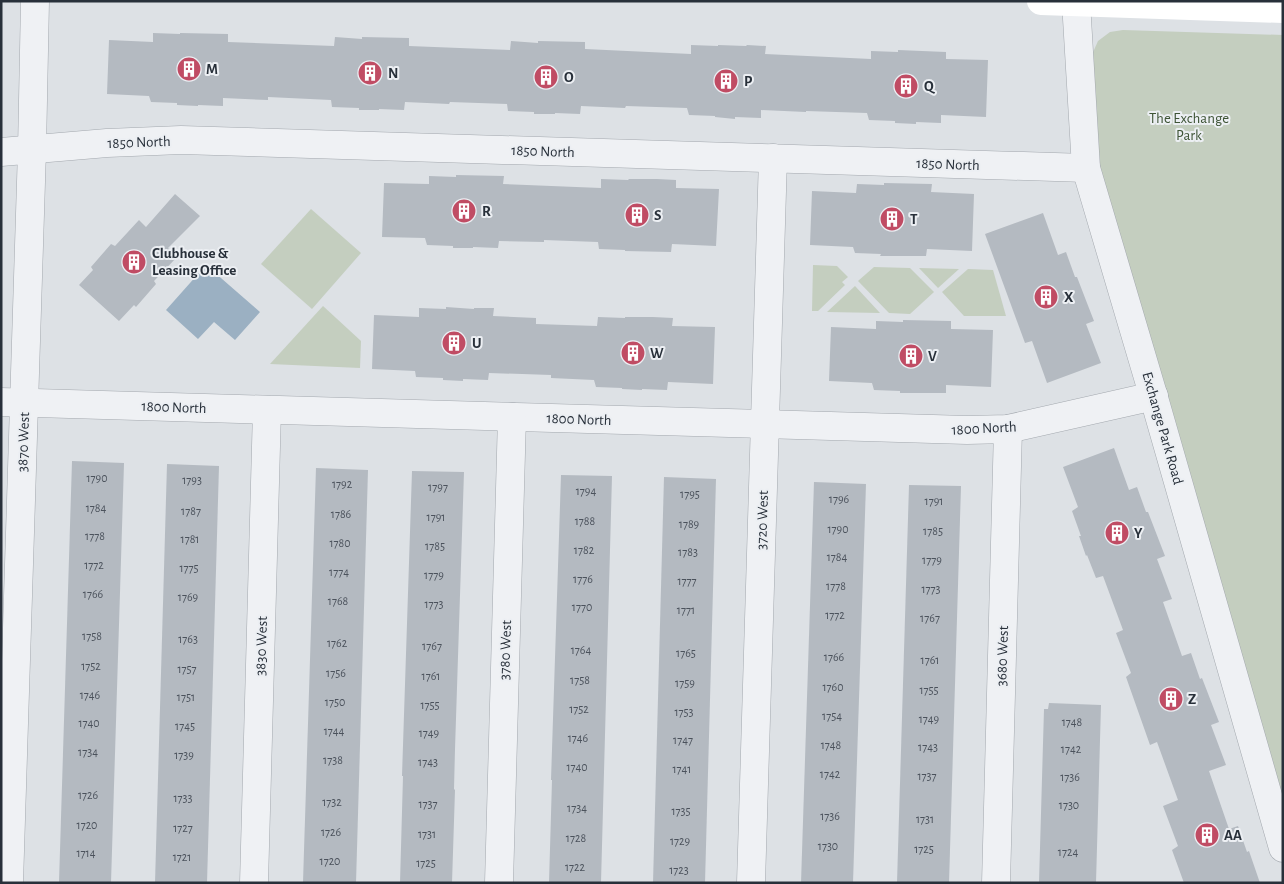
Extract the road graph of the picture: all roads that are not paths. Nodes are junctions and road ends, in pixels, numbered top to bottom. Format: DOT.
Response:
graph roads {
  1 [pos="35,1"];
  2 [pos="1042,1"];
  3 [pos="1076,2"];
  4 [pos="1283,9"];
  5 [pos="32,150"];
  6 [pos="1,152"];
  7 [pos="772,158"];
  8 [pos="1086,168"];
  9 [pos="1154,396"];
  10 [pos="13,402"];
  11 [pos="268,410"];
  12 [pos="512,417"];
  13 [pos="764,425"];
  14 [pos="1008,429"];
  15 [pos="8,687"];
  16 [pos="1283,848"];
  17 [pos="8,883"];
  18 [pos="254,883"];
  19 [pos="499,883"];
  20 [pos="751,883"];
  21 [pos="996,883"];
  1 -- 5 [label="street, 3870 West"];
  2 -- 3 [label="street"];
  3 -- 4 [label="street"];
  3 -- 8 [label="street, Exchange Park Road"];
  5 -- 6 [label="street, 1850 North"];
  5 -- 7 [label="street, 1850 North"];
  5 -- 10 [label="street, 3870 West"];
  7 -- 8 [label="street, 1850 North"];
  7 -- 13 [label="street, 3720 West"];
  8 -- 9 [label="street, Exchange Park Road"];
  9 -- 14 [label="street, 1800 North"];
  9 -- 16 [label="street, Exchange Park Road"];
  10 -- 11 [label="street, 1800 North"];
  10 -- 15 [label="street, 3870 West"];
  11 -- 12 [label="street, 1800 North"];
  11 -- 18 [label="street, 3830 West"];
  12 -- 13 [label="street, 1800 North"];
  12 -- 19 [label="street, 3780 West"];
  13 -- 14 [label="street, 1800 North"];
  13 -- 20 [label="street, 3720 West"];
  14 -- 21 [label="street, 3680 West"];
  15 -- 17 [label="street, 3870 West"];
}
